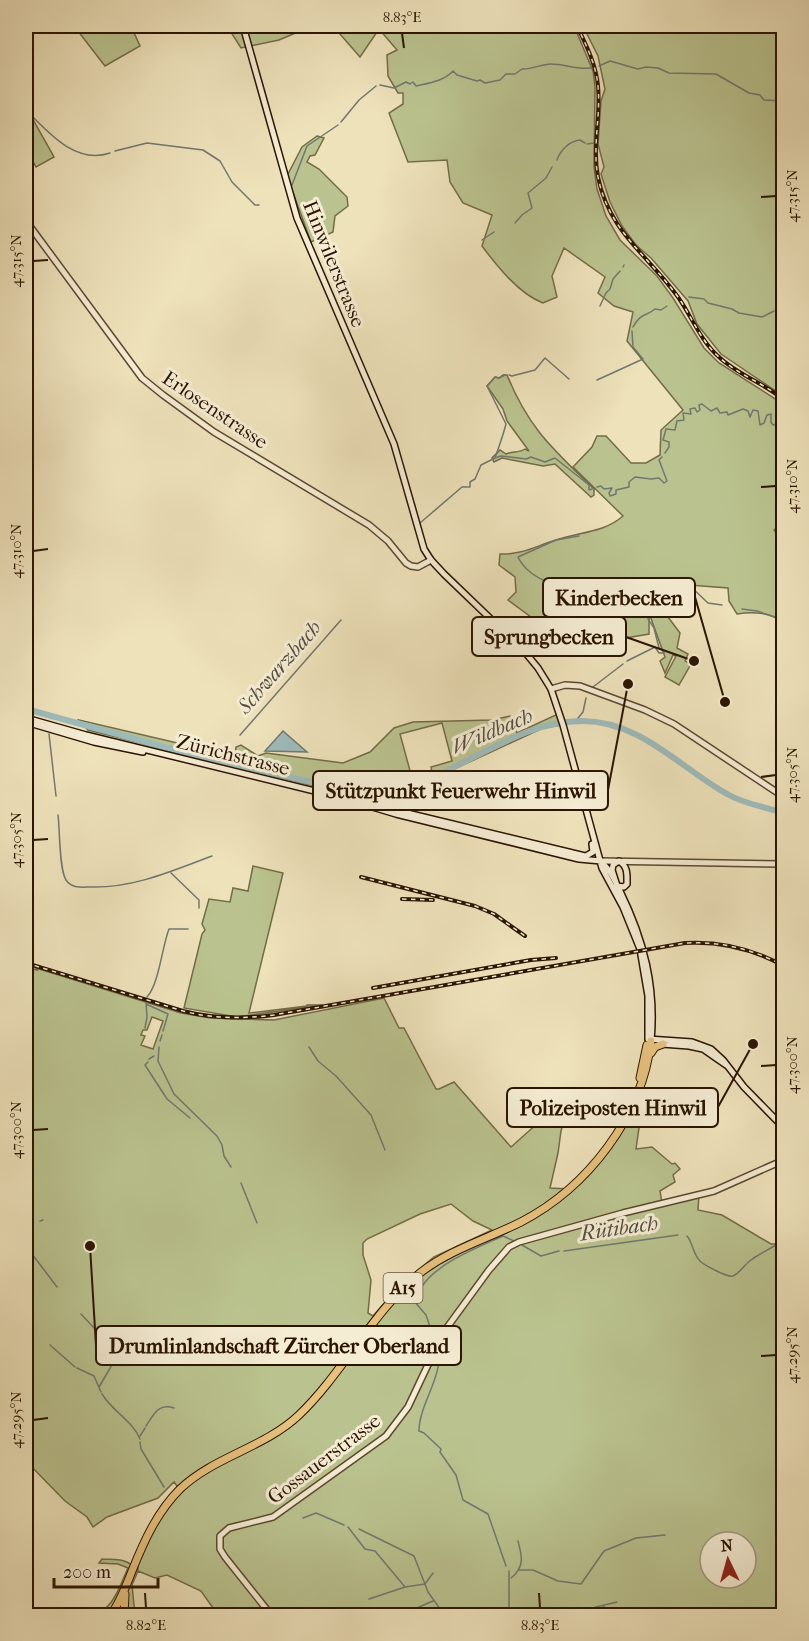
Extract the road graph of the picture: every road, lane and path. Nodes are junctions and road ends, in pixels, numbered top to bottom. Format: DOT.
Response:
graph roads {
  1 [pos="243,26"];
  2 [pos="26,221"];
  3 [pos="431,561"];
  4 [pos="551,689"];
  5 [pos="26,720"];
  6 [pos="783,797"];
  7 [pos="368,805"];
  8 [pos="591,828"];
  9 [pos="586,856"];
  10 [pos="579,859"];
  11 [pos="601,861"];
  12 [pos="619,861"];
  13 [pos="783,864"];
  14 [pos="604,873"];
  15 [pos="617,886"];
  16 [pos="653,1024"];
  17 [pos="650,1040"];
  18 [pos="664,1041"];
  19 [pos="650,1055"];
  20 [pos="633,1101"];
  21 [pos="783,1128"];
  22 [pos="783,1160"];
  23 [pos="127,1583"];
  24 [pos="110,1616"];
  25 [pos="124,1616"];
  26 [pos="272,1616"];
  1 -- 3 [label="main road, Hinwilerstrasse"];
  2 -- 3 [label="main road, Erlosenstrasse"];
  3 -- 4 [label="main road"];
  4 -- 6 [label="main road"];
  4 -- 8 [label="main road"];
  5 -- 7 [label="main road, Zürichstrasse"];
  7 -- 9 [label="main road, Zürichstrasse"];
  7 -- 10 [label="main road, Zürichstrasse"];
  8 -- 9 [label="main road"];
  8 -- 11 [label="main road"];
  9 -- 11 [label="main road, Zürichstrasse"];
  10 -- 11 [label="main road, Zürichstrasse"];
  10 -- 14 [label="main road"];
  11 -- 12 [label="main road, Zürichstrasse"];
  11 -- 14 [label="main road"];
  11 -- 15 [label="main road"];
  12 -- 13 [label="main road, Zürichstrasse"];
  12 -- 15 [label="main road"];
  12 -- 15 [label="main road"];
  14 -- 17 [label="main road"];
  15 -- 16 [label="main road"];
  16 -- 17 [label="main road"];
  16 -- 18 [label="main road"];
  17 -- 18 [label="main road"];
  17 -- 19 [label="highway, A15"];
  17 -- 20 [label="highway, A15"];
  18 -- 19 [label="highway"];
  18 -- 21 [label="main road"];
  19 -- 20 [label="highway, A15"];
  20 -- 23 [label="highway, A15"];
  22 -- 26 [label="main road, Gossauerstrasse"];
  23 -- 24 [label="highway, A15"];
  23 -- 25 [label="highway, A15"];
}
